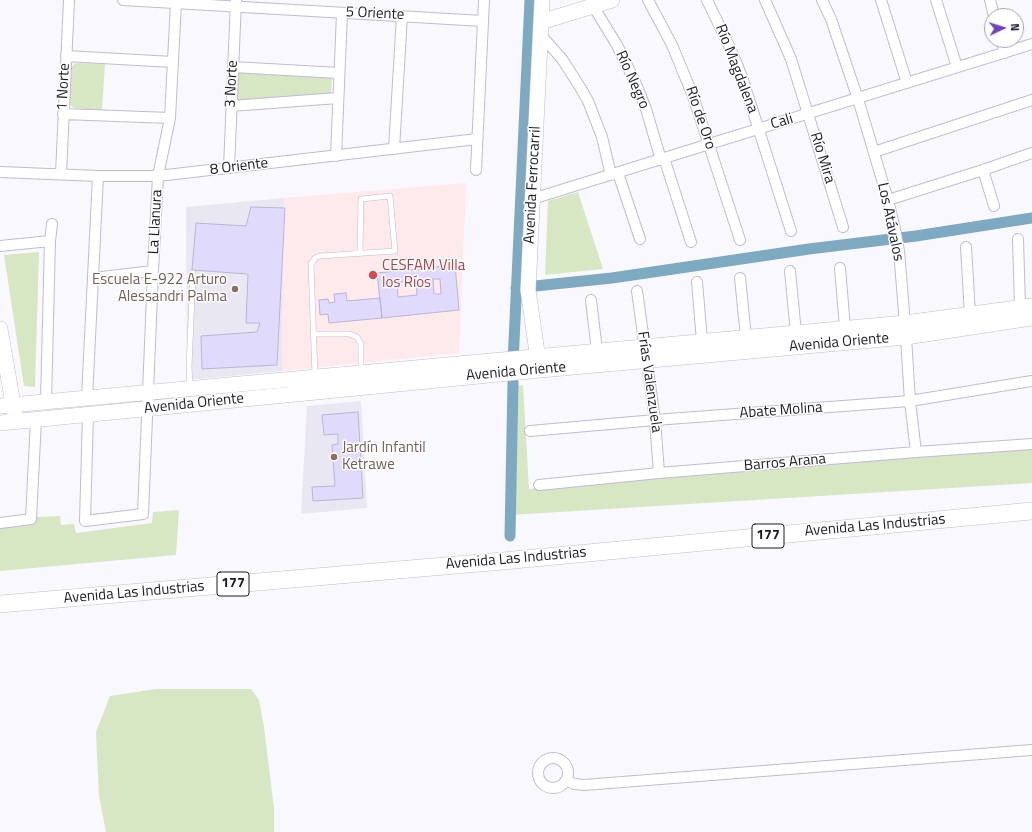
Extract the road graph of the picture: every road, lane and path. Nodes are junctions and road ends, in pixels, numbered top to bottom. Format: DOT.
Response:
graph roads {
  1 [pos="69,0"];
  2 [pos="123,0"];
  3 [pos="484,0"];
  4 [pos="542,0"];
  5 [pos="612,0"];
  6 [pos="648,0"];
  7 [pos="707,0"];
  8 [pos="765,0"];
  9 [pos="822,0"];
  10 [pos="881,0"];
  11 [pos="936,0"];
  12 [pos="172,2"];
  13 [pos="236,3"];
  14 [pos="593,6"];
  15 [pos="342,12"];
  16 [pos="402,16"];
  17 [pos="483,20"];
  18 [pos="540,28"];
  19 [pos="1032,44"];
  20 [pos="1004,48"];
  21 [pos="1005,52"];
  22 [pos="66,56"];
  23 [pos="174,62"];
  24 [pos="233,67"];
  25 [pos="957,68"];
  26 [pos="339,73"];
  27 [pos="907,83"];
  28 [pos="338,98"];
  29 [pos="858,99"];
  30 [pos="1032,100"];
  31 [pos="231,106"];
  32 [pos="63,114"];
  33 [pos="808,114"];
  34 [pos="170,118"];
  35 [pos="759,129"];
  36 [pos="477,139"];
  37 [pos="709,144"];
  38 [pos="394,149"];
  39 [pos="874,152"];
  40 [pos="1032,153"];
  41 [pos="336,156"];
  42 [pos="662,159"];
  43 [pos="229,168"];
  44 [pos="476,170"];
  45 [pos="982,170"];
  46 [pos="0,172"];
  47 [pos="61,174"];
  48 [pos="614,174"];
  49 [pos="98,176"];
  50 [pos="158,176"];
  51 [pos="532,199"];
  52 [pos="888,200"];
  53 [pos="994,206"];
  54 [pos="52,224"];
  55 [pos="843,226"];
  56 [pos="791,231"];
  57 [pos="640,239"];
  58 [pos="1018,239"];
  59 [pos="740,240"];
  60 [pos="50,241"];
  61 [pos="691,242"];
  62 [pos="0,246"];
  63 [pos="966,248"];
  64 [pos="360,252"];
  65 [pos="840,268"];
  66 [pos="790,271"];
  67 [pos="153,272"];
  68 [pos="193,273"];
  69 [pos="93,278"];
  70 [pos="740,278"];
  71 [pos="697,282"];
  72 [pos="637,291"];
  73 [pos="591,300"];
  74 [pos="1026,306"];
  75 [pos="970,314"];
  76 [pos="1032,318"];
  77 [pos="0,328"];
  78 [pos="845,328"];
  79 [pos="906,330"];
  80 [pos="796,333"];
  81 [pos="314,334"];
  82 [pos="746,337"];
  83 [pos="702,341"];
  84 [pos="597,351"];
  85 [pos="646,353"];
  86 [pos="539,363"];
  87 [pos="361,372"];
  88 [pos="315,377"];
  89 [pos="1032,381"];
  90 [pos="190,388"];
  91 [pos="148,392"];
  92 [pos="87,398"];
  93 [pos="46,401"];
  94 [pos="910,401"];
  95 [pos="7,405"];
  96 [pos="148,408"];
  97 [pos="88,414"];
  98 [pos="36,420"];
  99 [pos="655,420"];
  100 [pos="16,422"];
  101 [pos="0,423"];
  102 [pos="530,432"];
  103 [pos="1032,444"];
  104 [pos="916,452"];
  105 [pos="659,473"];
  106 [pos="539,485"];
  107 [pos="1032,511"];
  108 [pos="0,522"];
  109 [pos="0,604"];
  110 [pos="1032,750"];
  111 [pos="566,780"];
  1 -- 22 [label="street, 1 Norte"];
  2 -- 12 [label="street, 5 Oriente"];
  3 -- 17 [label="street"];
  4 -- 18 [label="street, Avenida Ferrocarril"];
  5 -- 14 [label="street"];
  6 -- 37 [label="street, Río de Oro"];
  7 -- 35 [label="street, Río Magdalena"];
  8 -- 33 [label="street, Río Mira"];
  9 -- 29 [label="street, Los Atávalos"];
  10 -- 27 [label="street"];
  11 -- 25 [label="street"];
  12 -- 13 [label="street, 5 Oriente"];
  12 -- 23 [label="street, La Llanura"];
  13 -- 15 [label="street, 5 Oriente"];
  13 -- 24 [label="street, 3 Norte"];
  14 -- 18 [label="street"];
  14 -- 42 [label="street, Río Negro"];
  15 -- 16 [label="street, 5 Oriente"];
  15 -- 26 [label="street"];
  16 -- 17 [label="street, 5 Oriente"];
  16 -- 38 [label="street"];
  17 -- 36 [label="street"];
  18 -- 48 [label="street"];
  18 -- 51 [label="street, Avenida Ferrocarril"];
  19 -- 21 [label="street, Cali"];
  20 -- 21 [label="street"];
  21 -- 25 [label="street, Cali"];
  22 -- 23 [label="street"];
  22 -- 32 [label="street, 1 Norte"];
  23 -- 34 [label="street, La Llanura"];
  24 -- 26 [label="street"];
  24 -- 31 [label="street, 3 Norte"];
  25 -- 27 [label="street, Cali"];
  26 -- 28 [label="street"];
  27 -- 29 [label="street, Cali"];
  28 -- 31 [label="street"];
  28 -- 41 [label="street"];
  29 -- 33 [label="street, Cali"];
  29 -- 39 [label="street, Los Atávalos"];
  30 -- 39 [label="street"];
  31 -- 43 [label="street, 3 Norte"];
  32 -- 34 [label="street"];
  32 -- 47 [label="street, 1 Norte"];
  33 -- 35 [label="street, Cali"];
  33 -- 55 [label="street, Río Mira"];
  34 -- 50 [label="street, La Llanura"];
  35 -- 37 [label="street, Cali"];
  35 -- 56 [label="street, Río Magdalena"];
  36 -- 38 [label="street, 8 Oriente"];
  36 -- 44 [label="street"];
  37 -- 42 [label="street, Cali"];
  37 -- 59 [label="street, Río de Oro"];
  38 -- 41 [label="street, 8 Oriente"];
  39 -- 52 [label="street, Los Atávalos"];
  40 -- 45 [label="street"];
  41 -- 43 [label="street, 8 Oriente"];
  42 -- 48 [label="street, Cali"];
  42 -- 61 [label="street, Río Negro"];
  43 -- 50 [label="street, 8 Oriente"];
  45 -- 52 [label="street"];
  45 -- 53 [label="street"];
  46 -- 47 [label="street, 8 Oriente"];
  47 -- 49 [label="street, 8 Oriente"];
  48 -- 51 [label="street, Cali"];
  48 -- 57 [label="street"];
  49 -- 50 [label="street, 8 Oriente"];
  49 -- 69 [label="street"];
  50 -- 67 [label="street, La Llanura"];
  51 -- 86 [label="street, Avenida Ferrocarril"];
  52 -- 79 [label="street, Los Atávalos"];
  54 -- 60 [label="street"];
  58 -- 74 [label="street"];
  60 -- 62 [label="street"];
  60 -- 93 [label="street"];
  63 -- 75 [label="street"];
  64 -- 64 [label="lane"];
  64 -- 81 [label="lane"];
  65 -- 78 [label="street"];
  66 -- 80 [label="street"];
  67 -- 69 [label="street"];
  67 -- 91 [label="street, La Llanura"];
  68 -- 90 [label="lane"];
  69 -- 92 [label="street"];
  70 -- 82 [label="street"];
  71 -- 83 [label="street"];
  72 -- 85 [label="street, Frías Valenzuela"];
  73 -- 84 [label="street"];
  74 -- 75 [label="street, Avenida Oriente"];
  75 -- 79 [label="street, Avenida Oriente"];
  76 -- 79 [label="street, Avenida Oriente"];
  77 -- 95 [label="street"];
  78 -- 79 [label="street, Avenida Oriente"];
  78 -- 80 [label="street, Avenida Oriente"];
  79 -- 85 [label="street, Avenida Oriente"];
  79 -- 94 [label="street, Los Atávalos"];
  80 -- 82 [label="street, Avenida Oriente"];
  81 -- 87 [label="lane"];
  81 -- 88 [label="lane"];
  82 -- 83 [label="street, Avenida Oriente"];
  83 -- 85 [label="street, Avenida Oriente"];
  84 -- 85 [label="street, Avenida Oriente"];
  84 -- 86 [label="street, Avenida Oriente"];
  85 -- 86 [label="street, Avenida Oriente"];
  85 -- 99 [label="street, Frías Valenzuela"];
  86 -- 87 [label="street, Avenida Oriente"];
  86 -- 96 [label="street, Avenida Oriente"];
  87 -- 88 [label="street, Avenida Oriente"];
  88 -- 90 [label="street, Avenida Oriente"];
  89 -- 94 [label="street, Abate Molina"];
  90 -- 91 [label="street, Avenida Oriente"];
  91 -- 92 [label="street, Avenida Oriente"];
  91 -- 96 [label="street, La Llanura"];
  92 -- 93 [label="street, Avenida Oriente"];
  93 -- 95 [label="street, Avenida Oriente"];
  94 -- 99 [label="street, Abate Molina"];
  94 -- 104 [label="street, Los Atávalos"];
  95 -- 100 [label="street"];
  96 -- 97 [label="street, Avenida Oriente"];
  96 -- 97 [label="street, La Llanura"];
  97 -- 98 [label="street, Avenida Oriente"];
  98 -- 100 [label="street, Avenida Oriente"];
  98 -- 108 [label="street"];
  99 -- 102 [label="street, Abate Molina"];
  99 -- 105 [label="street, Frías Valenzuela"];
  100 -- 101 [label="street, Avenida Oriente"];
  103 -- 104 [label="street, Barros Arana"];
  104 -- 105 [label="street, Barros Arana"];
  105 -- 106 [label="street, Barros Arana"];
  107 -- 109 [label="main road, Avenida Las Industrias / 177"];
  110 -- 111 [label="street"];
}
